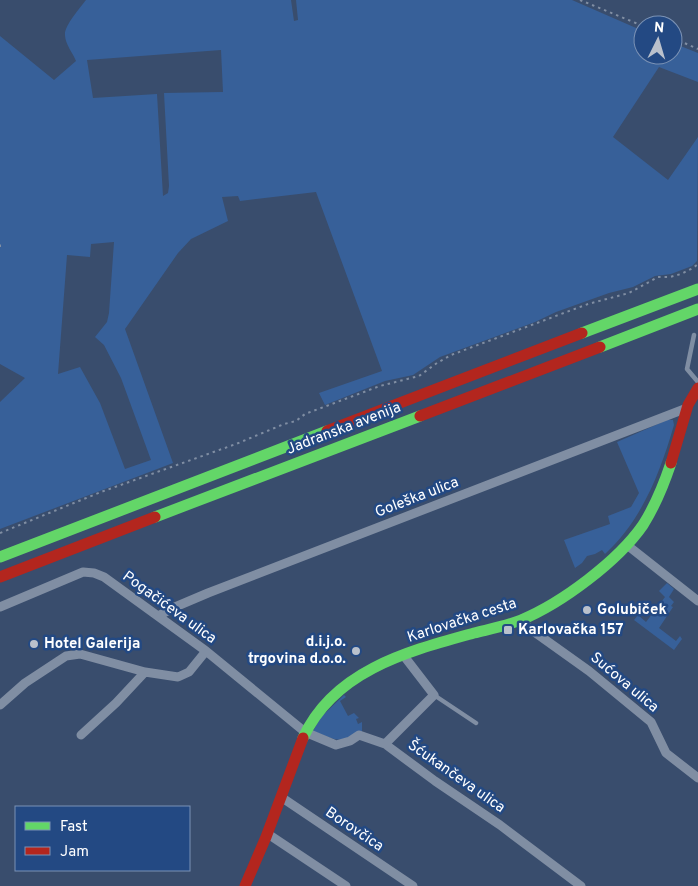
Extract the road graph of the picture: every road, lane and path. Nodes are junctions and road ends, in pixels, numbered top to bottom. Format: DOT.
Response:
graph roads {
  1 [pos="580,0"];
  2 [pos="585,1"];
  3 [pos="633,22"];
  4 [pos="683,42"];
  5 [pos="698,49"];
  6 [pos="698,264"];
  7 [pos="698,289"];
  8 [pos="698,309"];
  9 [pos="694,336"];
  10 [pos="698,382"];
  11 [pos="698,388"];
  12 [pos="687,408"];
  13 [pos="0,533"];
  14 [pos="627,545"];
  15 [pos="0,557"];
  16 [pos="0,577"];
  17 [pos="698,601"];
  18 [pos="0,607"];
  19 [pos="158,616"];
  20 [pos="522,619"];
  21 [pos="206,651"];
  22 [pos="404,656"];
  23 [pos="145,672"];
  24 [pos="434,695"];
  25 [pos="0,705"];
  26 [pos="476,723"];
  27 [pos="305,732"];
  28 [pos="81,735"];
  29 [pos="385,744"];
  30 [pos="698,778"];
  31 [pos="280,798"];
  32 [pos="268,834"];
  33 [pos="245,886"];
  34 [pos="346,886"];
  35 [pos="413,886"];
  36 [pos="581,886"];
  1 -- 2 [label="path"];
  2 -- 3 [label="path"];
  4 -- 5 [label="path"];
  6 -- 13 [label="path"];
  7 -- 15 [label="main road, Jadranska avenija"];
  8 -- 16 [label="main road, Jadranska avenija"];
  9 -- 10 [label="lane"];
  11 -- 12 [label="main road, Karlovačka cesta"];
  12 -- 14 [label="main road, Karlovačka cesta"];
  12 -- 19 [label="street, Goleška ulica"];
  14 -- 17 [label="street"];
  14 -- 20 [label="main road, Karlovačka cesta"];
  18 -- 19 [label="street, Pogačićeva ulica"];
  19 -- 21 [label="street, Pogačićeva ulica"];
  20 -- 22 [label="main road, Karlovačka cesta"];
  20 -- 30 [label="street, Sućova ulica"];
  21 -- 23 [label="street"];
  21 -- 27 [label="street, Pogačićeva ulica"];
  22 -- 24 [label="street"];
  22 -- 27 [label="main road, Karlovačka cesta"];
  23 -- 25 [label="street"];
  23 -- 28 [label="street"];
  24 -- 26 [label="lane"];
  24 -- 29 [label="street"];
  27 -- 29 [label="street, Šćukančeva ulica"];
  27 -- 31 [label="main road, Karlovačka cesta"];
  29 -- 36 [label="street, Šćukančeva ulica"];
  31 -- 32 [label="main road, Karlovačka cesta"];
  31 -- 35 [label="street, Borovčica"];
  32 -- 33 [label="main road, Karlovačka cesta"];
  32 -- 34 [label="street"];
}
